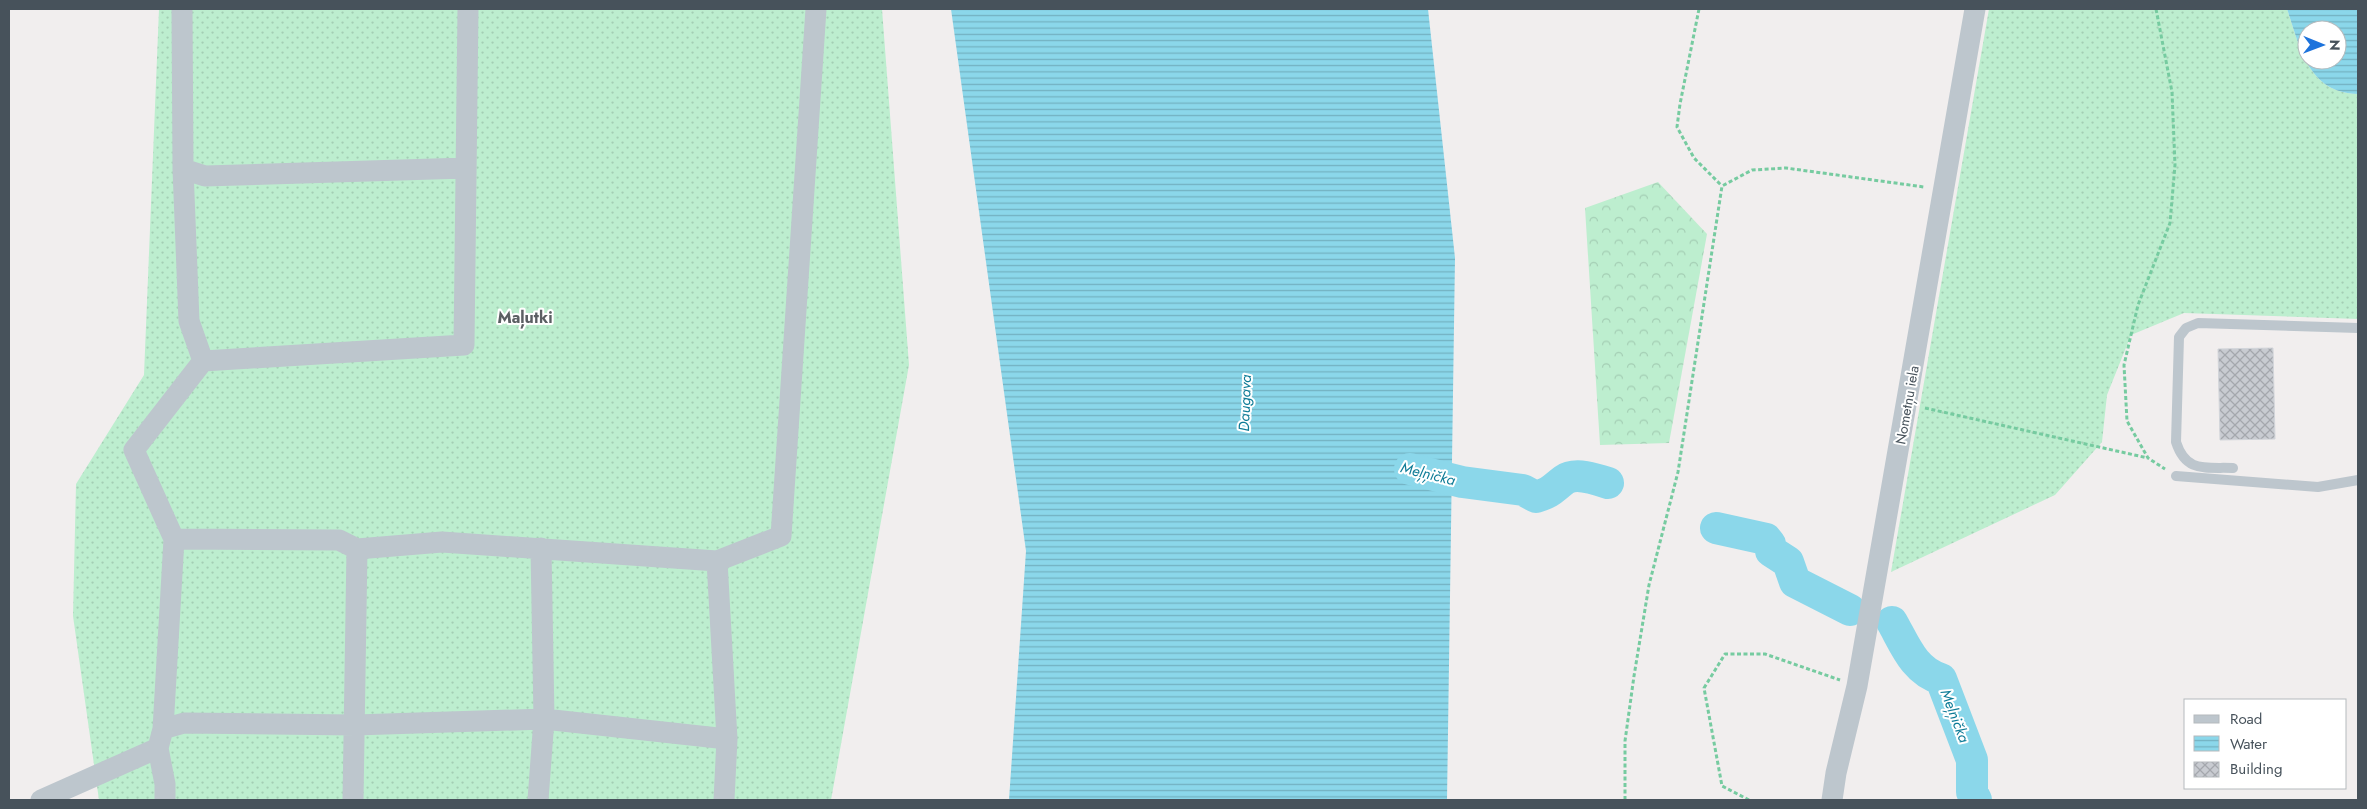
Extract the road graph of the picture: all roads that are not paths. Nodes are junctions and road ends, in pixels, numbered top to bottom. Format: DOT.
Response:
graph roads {
  1 [pos="182,9"];
  2 [pos="468,9"];
  3 [pos="816,9"];
  4 [pos="1975,9"];
  5 [pos="466,168"];
  6 [pos="182,169"];
  7 [pos="2358,328"];
  8 [pos="203,361"];
  9 [pos="2232,468"];
  10 [pos="2176,476"];
  11 [pos="2358,480"];
  12 [pos="174,539"];
  13 [pos="540,548"];
  14 [pos="357,549"];
  15 [pos="717,561"];
  16 [pos="544,719"];
  17 [pos="355,726"];
  18 [pos="160,739"];
  19 [pos="726,739"];
  20 [pos="1836,773"];
  21 [pos="40,800"];
  22 [pos="165,800"];
  23 [pos="353,800"];
  24 [pos="538,800"];
  25 [pos="724,800"];
  26 [pos="1832,800"];
  27 [pos="1847,800"];
  1 -- 6 [label="street"];
  2 -- 5 [label="street"];
  3 -- 15 [label="street"];
  4 -- 20 [label="street, Nometņu iela"];
  5 -- 6 [label="street"];
  5 -- 8 [label="street"];
  6 -- 8 [label="street"];
  7 -- 9 [label="lane"];
  8 -- 12 [label="street"];
  10 -- 11 [label="lane"];
  12 -- 14 [label="street"];
  12 -- 18 [label="street"];
  13 -- 14 [label="street"];
  13 -- 15 [label="street"];
  13 -- 16 [label="street"];
  14 -- 17 [label="street"];
  15 -- 19 [label="street"];
  16 -- 17 [label="street"];
  16 -- 19 [label="street"];
  16 -- 24 [label="street"];
  17 -- 18 [label="street"];
  17 -- 23 [label="street"];
  18 -- 21 [label="street"];
  18 -- 22 [label="street"];
  19 -- 25 [label="street"];
  20 -- 26 [label="street, Nometņu iela"];
  20 -- 27 [label="street"];
}
